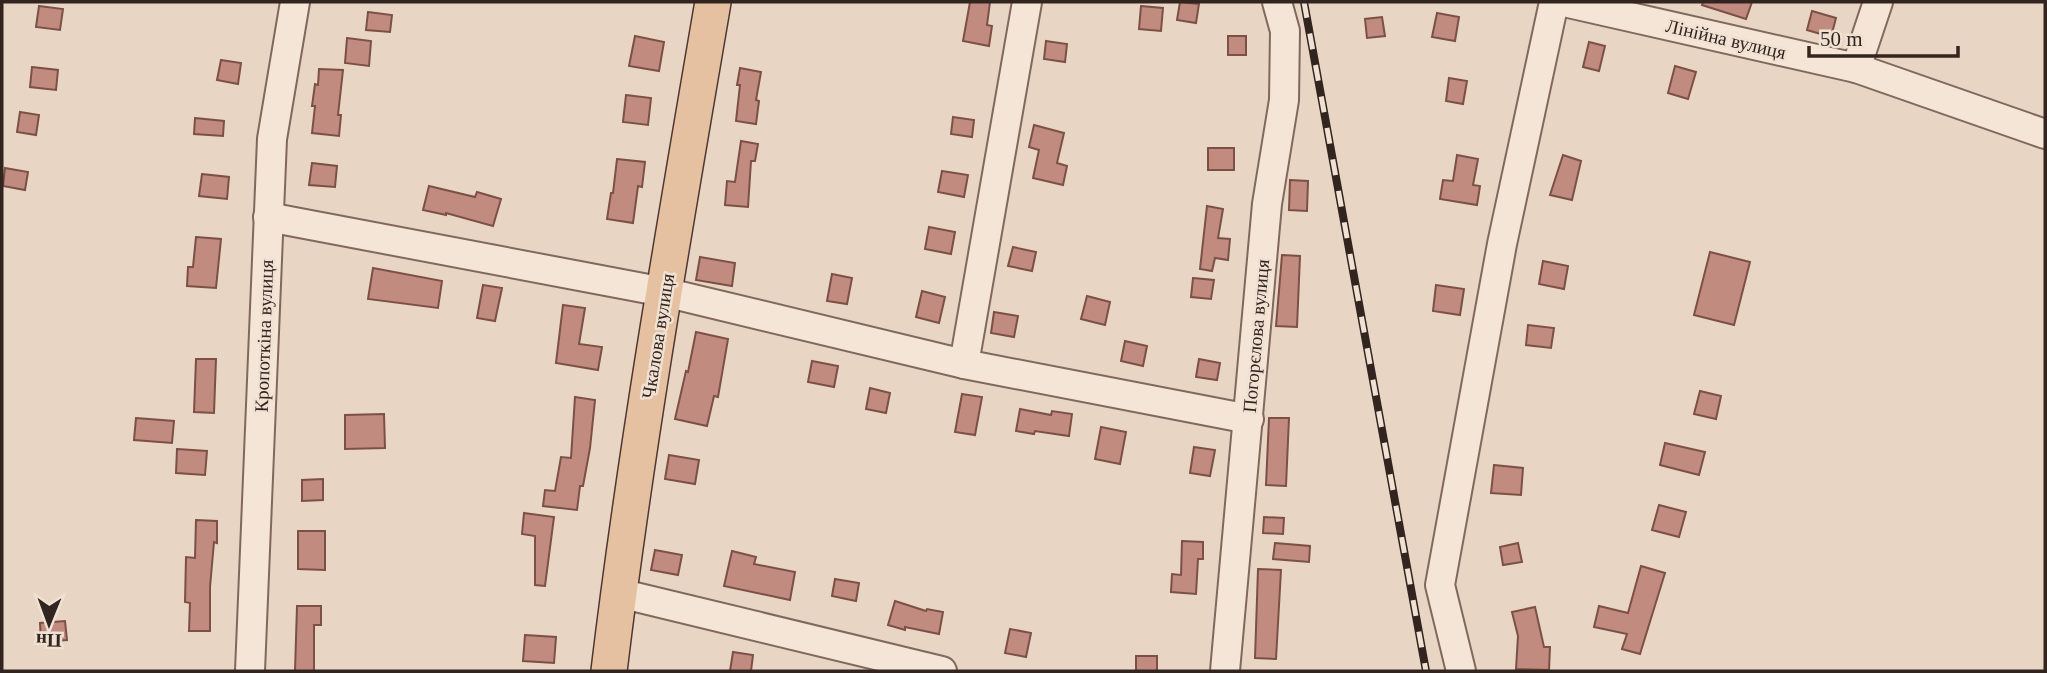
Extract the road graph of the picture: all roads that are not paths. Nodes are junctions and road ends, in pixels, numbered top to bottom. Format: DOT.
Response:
graph roads {
  1 [pos="295,2"];
  2 [pos="713,2"];
  3 [pos="1027,2"];
  4 [pos="1277,2"];
  5 [pos="1554,2"];
  6 [pos="1564,2"];
  7 [pos="1878,2"];
  8 [pos="1856,68"];
  9 [pos="2045,134"];
  10 [pos="268,217"];
  11 [pos="664,292"];
  12 [pos="964,364"];
  13 [pos="1249,419"];
  14 [pos="619,593"];
  15 [pos="932,670"];
  16 [pos="250,671"];
  17 [pos="609,671"];
  18 [pos="1225,671"];
  19 [pos="1461,671"];
  1 -- 10 [label="street, Кропоткіна вулиця"];
  2 -- 11 [label="main road, Чкалова вулиця"];
  3 -- 12 [label="street"];
  4 -- 13 [label="street, Погорєлова вулиця"];
  5 -- 19 [label="street"];
  6 -- 8 [label="street, Лінійна вулиця"];
  7 -- 8 [label="street"];
  8 -- 9 [label="street, Лінійна вулиця"];
  10 -- 11 [label="street"];
  10 -- 16 [label="street, Кропоткіна вулиця"];
  11 -- 12 [label="street"];
  11 -- 14 [label="main road, Чкалова вулиця"];
  12 -- 13 [label="street"];
  13 -- 18 [label="street, Погорєлова вулиця"];
  14 -- 15 [label="street"];
  14 -- 17 [label="main road, Чкалова вулиця"];
}
